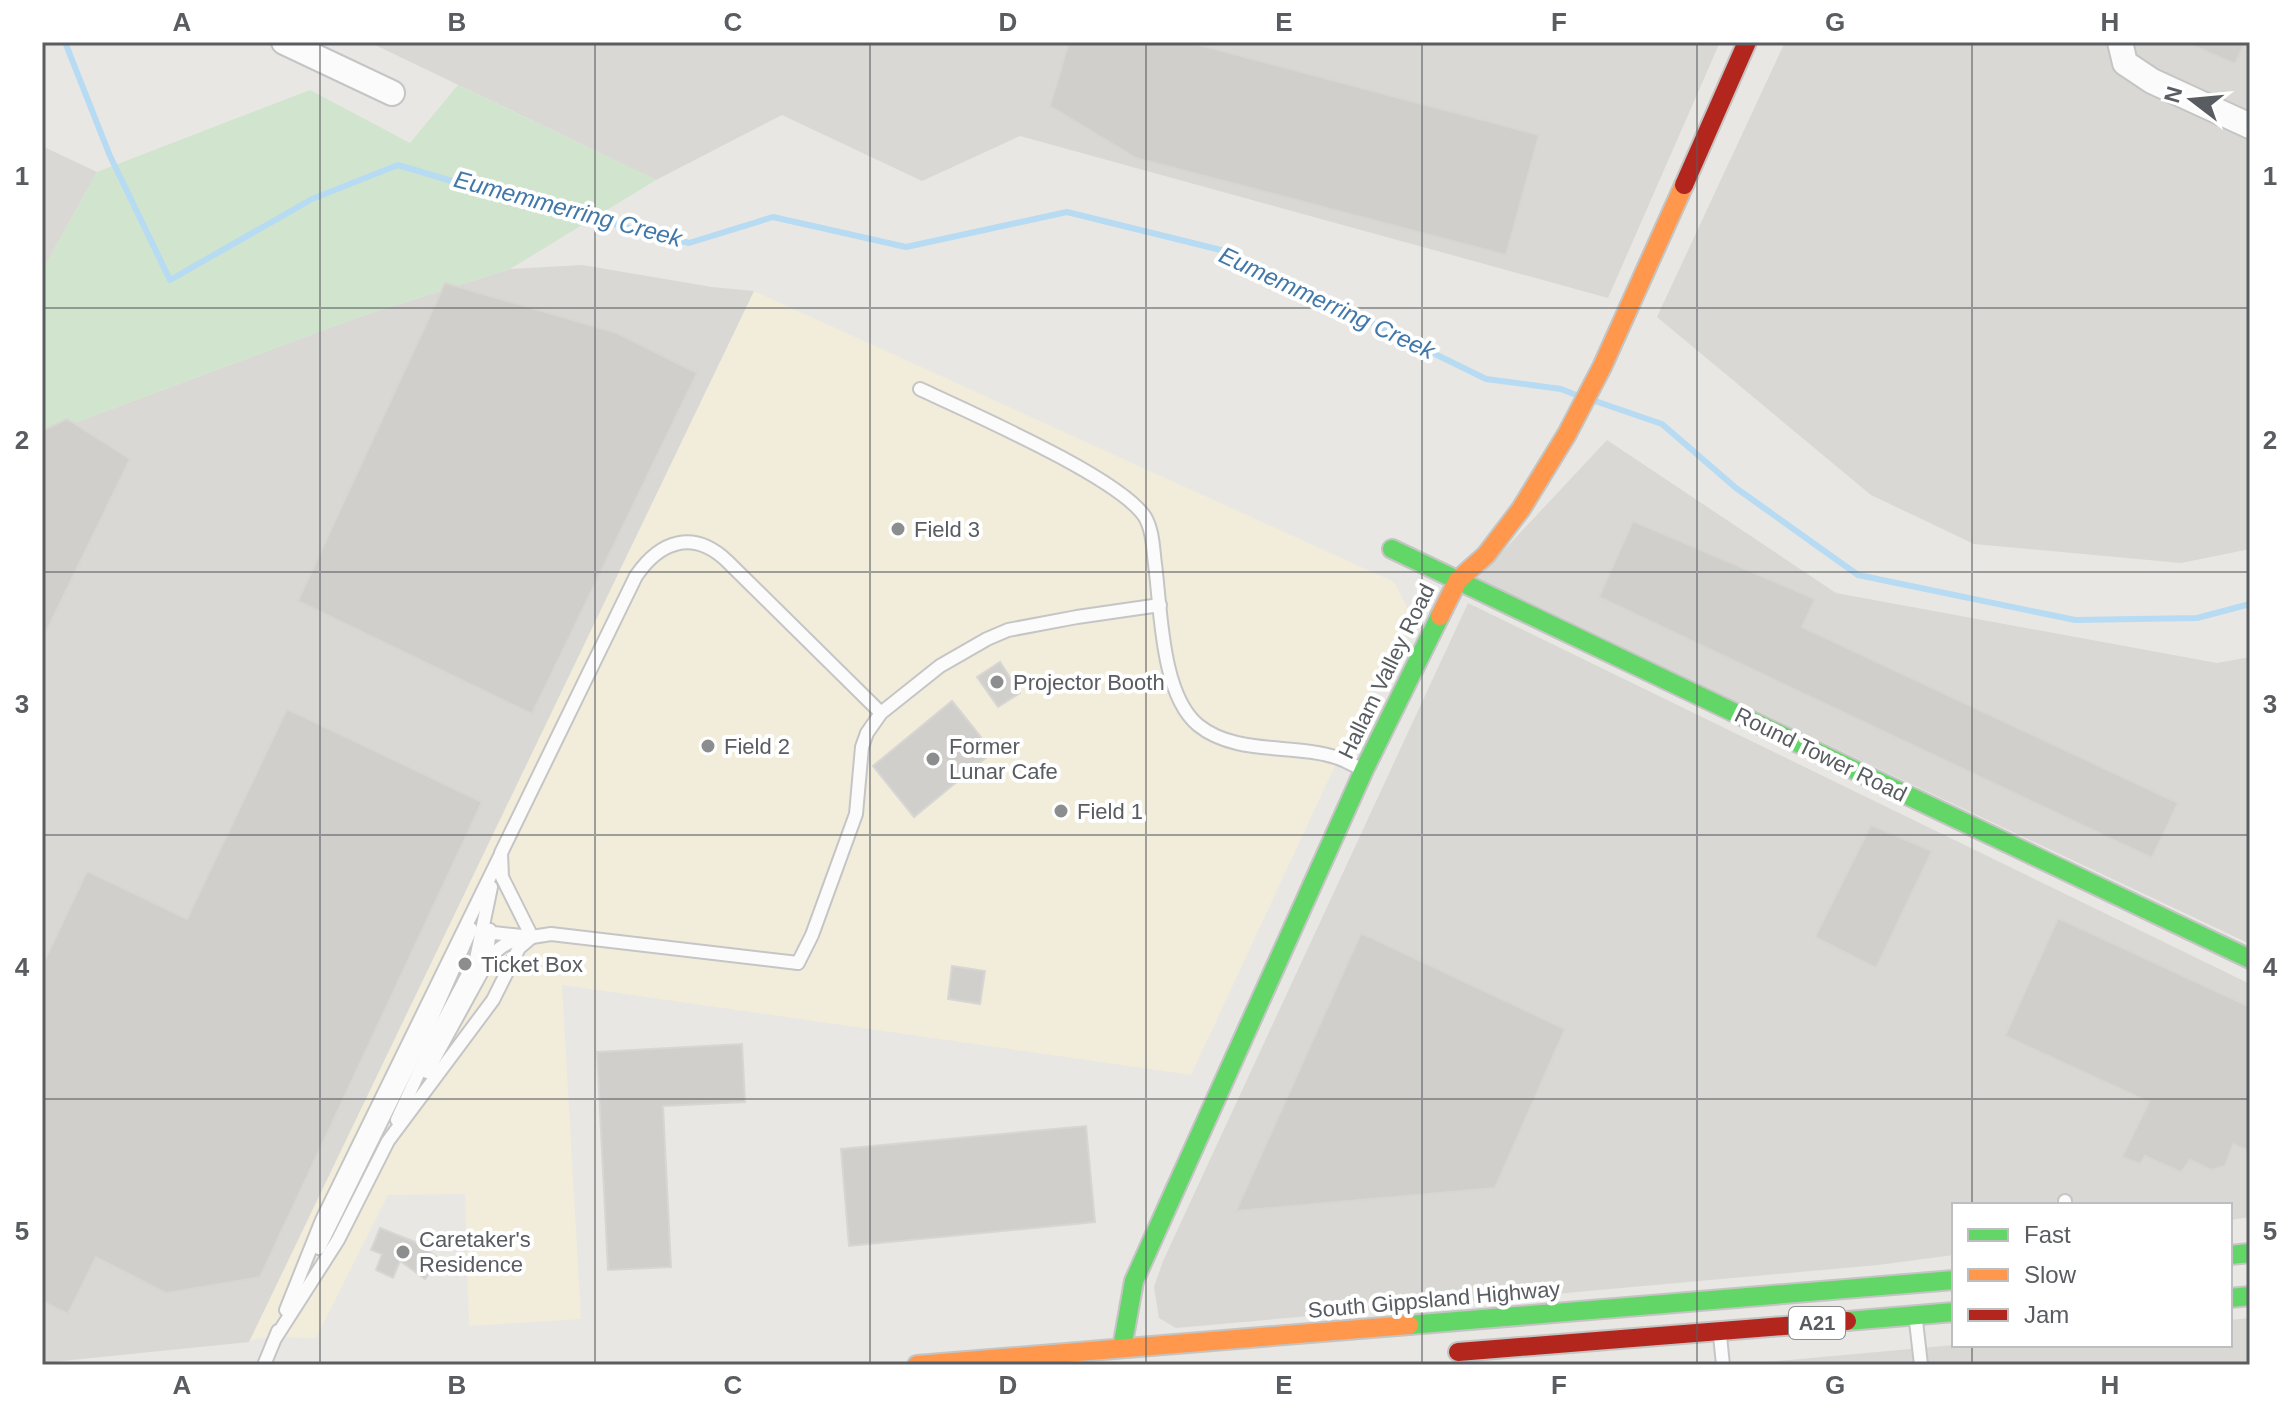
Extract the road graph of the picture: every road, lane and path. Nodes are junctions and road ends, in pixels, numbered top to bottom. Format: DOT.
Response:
graph roads {
  1 [pos="284,42"];
  2 [pos="1747,42"];
  3 [pos="2120,42"];
  4 [pos="392,93"];
  5 [pos="2250,126"];
  6 [pos="920,389"];
  7 [pos="1392,549"];
  8 [pos="1458,580"];
  9 [pos="1160,605"];
  10 [pos="881,713"];
  11 [pos="1364,770"];
  12 [pos="501,853"];
  13 [pos="487,935"];
  14 [pos="468,937"];
  15 [pos="532,937"];
  16 [pos="458,950"];
  17 [pos="2250,959"];
  18 [pos="481,962"];
  19 [pos="388,1141"];
  20 [pos="1952,1280"];
  21 [pos="1913,1284"];
  22 [pos="1720,1299"];
  23 [pos="1952,1312"];
  24 [pos="1915,1315"];
  25 [pos="1460,1322"];
  26 [pos="1720,1330"];
  27 [pos="276,1337"];
  28 [pos="1461,1351"];
  29 [pos="1433,1353"];
  30 [pos="1122,1357"];
  31 [pos="264,1365"];
  32 [pos="917,1365"];
  33 [pos="1723,1365"];
  34 [pos="1921,1365"];
  1 -- 4 [label="street"];
  2 -- 8 [label="main road, Hallam Valley Road"];
  3 -- 5 [label="street"];
  6 -- 9 [label="lane"];
  7 -- 8 [label="main road, Round Tower Road"];
  8 -- 11 [label="main road, Hallam Valley Road"];
  8 -- 17 [label="main road, Round Tower Road"];
  9 -- 10 [label="lane"];
  9 -- 11 [label="lane"];
  10 -- 12 [label="lane"];
  10 -- 15 [label="lane"];
  11 -- 30 [label="main road, Hallam Valley Road"];
  12 -- 13 [label="lane"];
  12 -- 14 [label="lane"];
  12 -- 15 [label="lane"];
  12 -- 16 [label="lane"];
  13 -- 14 [label="lane"];
  13 -- 15 [label="lane"];
  13 -- 16 [label="lane"];
  13 -- 18 [label="lane"];
  14 -- 16 [label="lane"];
  15 -- 18 [label="lane"];
  15 -- 19 [label="lane"];
  16 -- 27 [label="lane"];
  18 -- 19 [label="lane"];
  19 -- 27 [label="lane"];
  20 -- 21 [label="main road, South Gippsland Highway / A21"];
  21 -- 22 [label="main road, South Gippsland Highway / A21"];
  21 -- 24 [label="main road"];
  22 -- 25 [label="main road, South Gippsland Highway / A21"];
  22 -- 26 [label="main road"];
  23 -- 24 [label="main road, A21"];
  24 -- 26 [label="main road, A21"];
  24 -- 34 [label="lane"];
  25 -- 28 [label="main road"];
  25 -- 30 [label="main road, South Gippsland Highway / A21"];
  26 -- 28 [label="main road, A21"];
  26 -- 33 [label="lane"];
  27 -- 31 [label="lane"];
  28 -- 29 [label="main road, A21"];
  30 -- 32 [label="main road, South Gippsland Highway / A21"];
}
